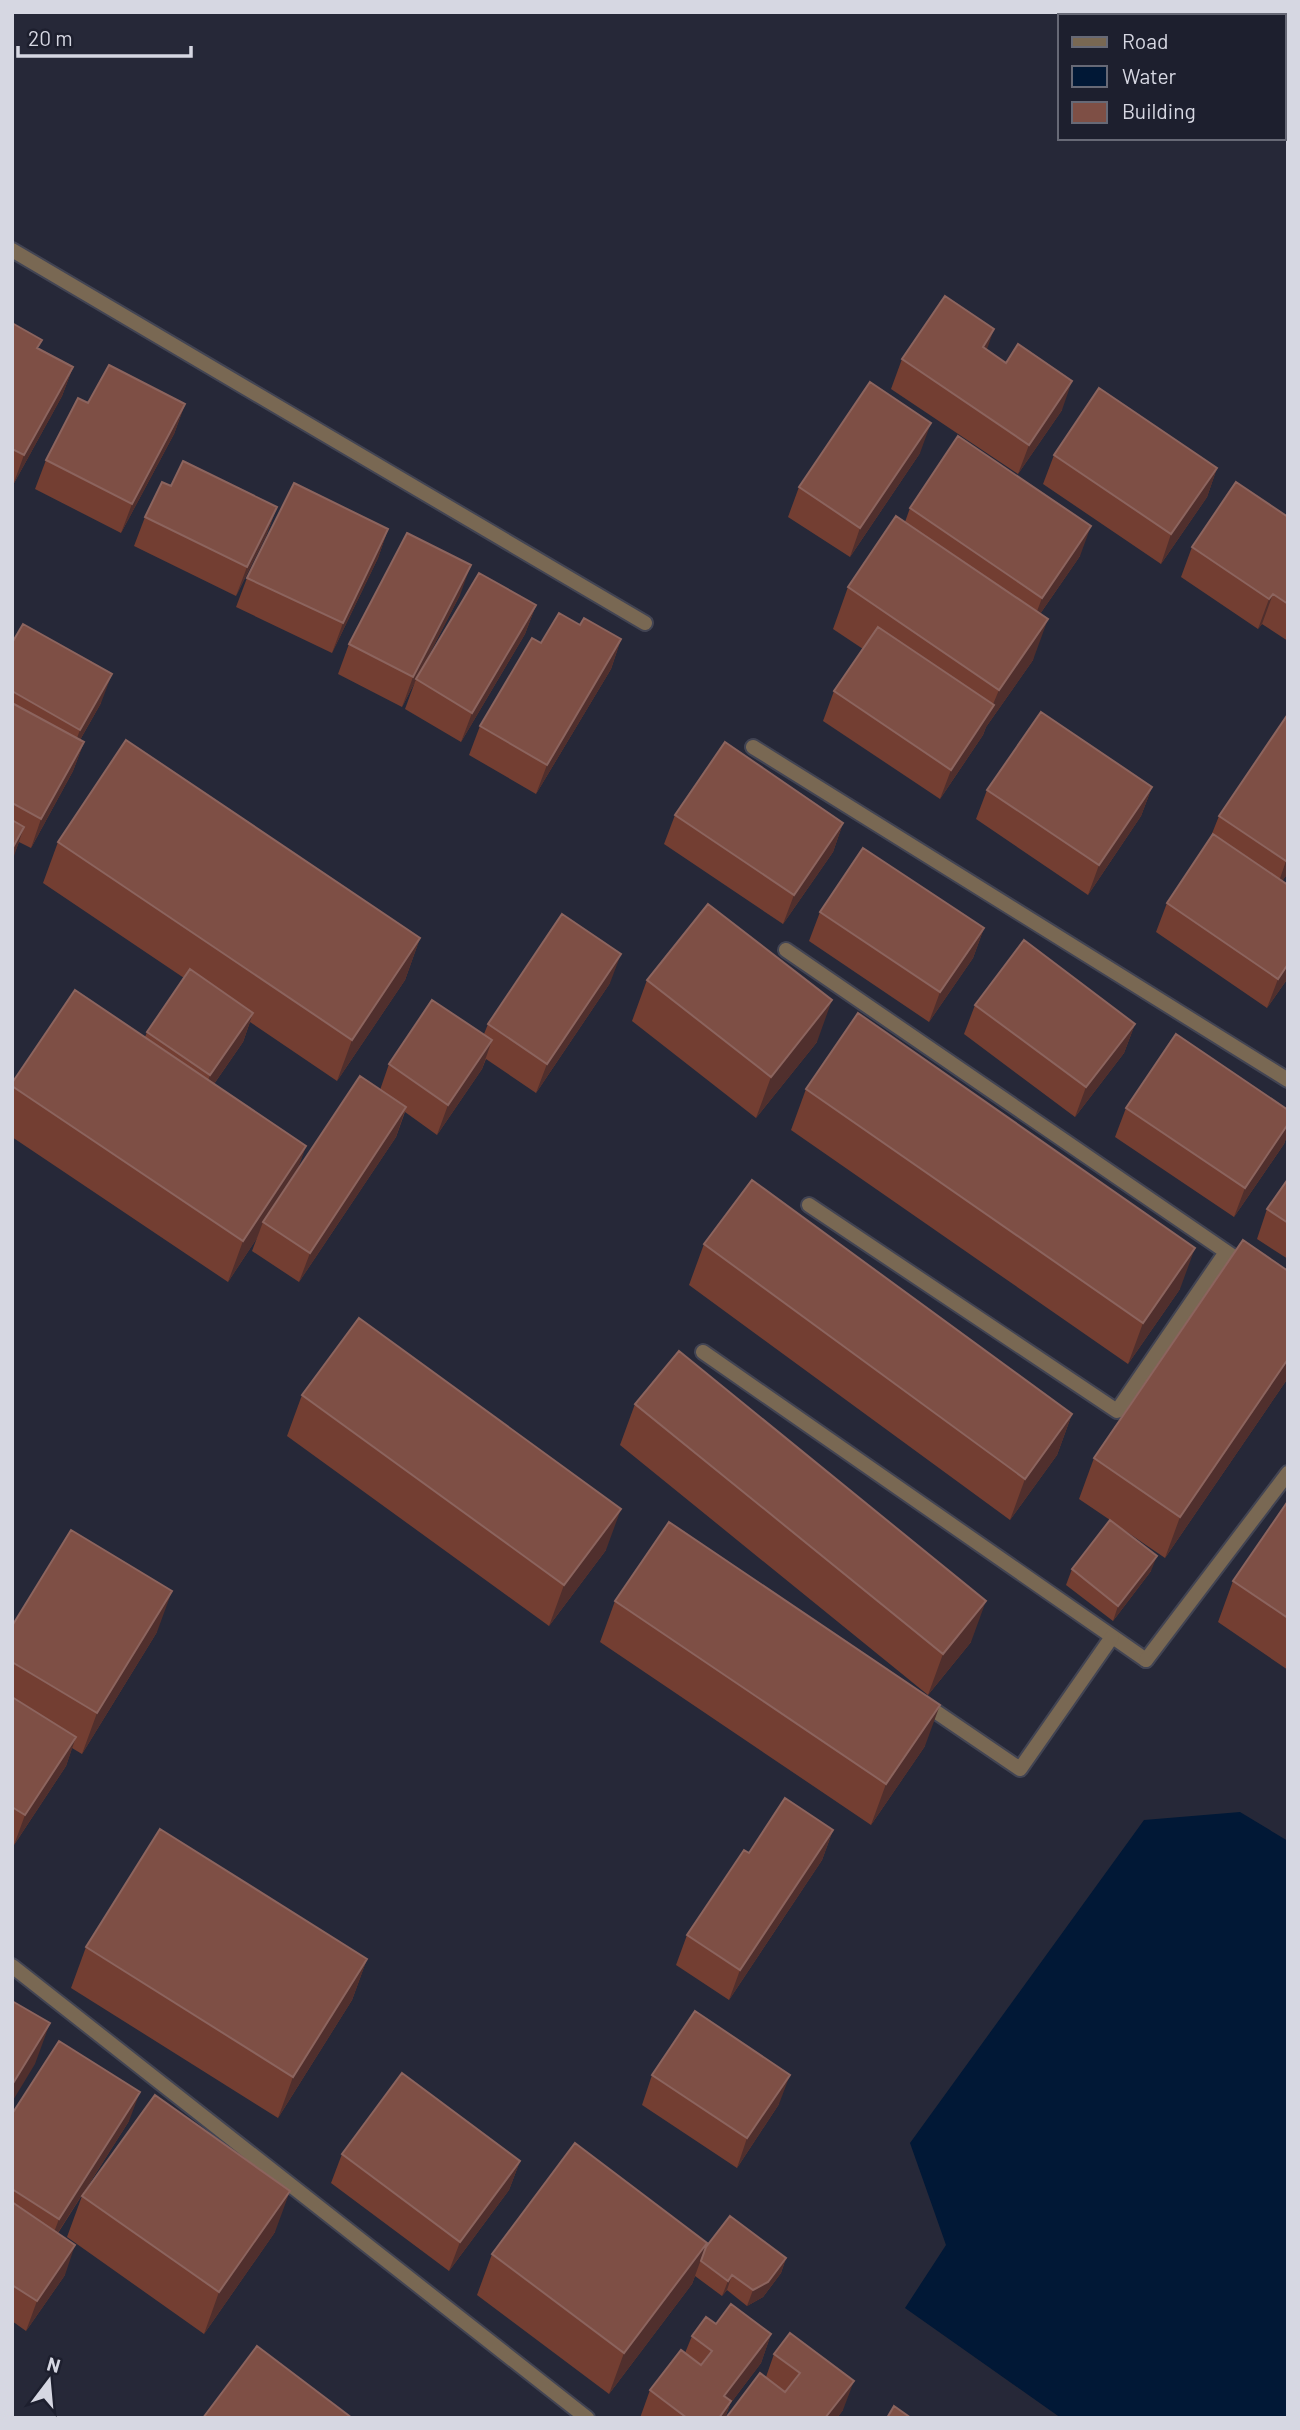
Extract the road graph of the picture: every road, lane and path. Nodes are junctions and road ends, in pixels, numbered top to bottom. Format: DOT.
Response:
graph roads {
  1 [pos="12,250"];
  2 [pos="645,623"];
  3 [pos="753,747"];
  4 [pos="786,950"];
  5 [pos="1288,1080"];
  6 [pos="809,1205"];
  7 [pos="1226,1252"];
  8 [pos="1257,1273"];
  9 [pos="703,1352"];
  10 [pos="1288,1473"];
  11 [pos="1112,1637"];
  12 [pos="907,1692"];
  13 [pos="12,1965"];
  14 [pos="587,2418"];
  1 -- 2 [label="street"];
  3 -- 5 [label="street"];
  4 -- 7 [label="street"];
  6 -- 7 [label="street"];
  7 -- 8 [label="street"];
  9 -- 11 [label="street"];
  10 -- 11 [label="street"];
  11 -- 12 [label="street"];
  13 -- 14 [label="street"];
}
